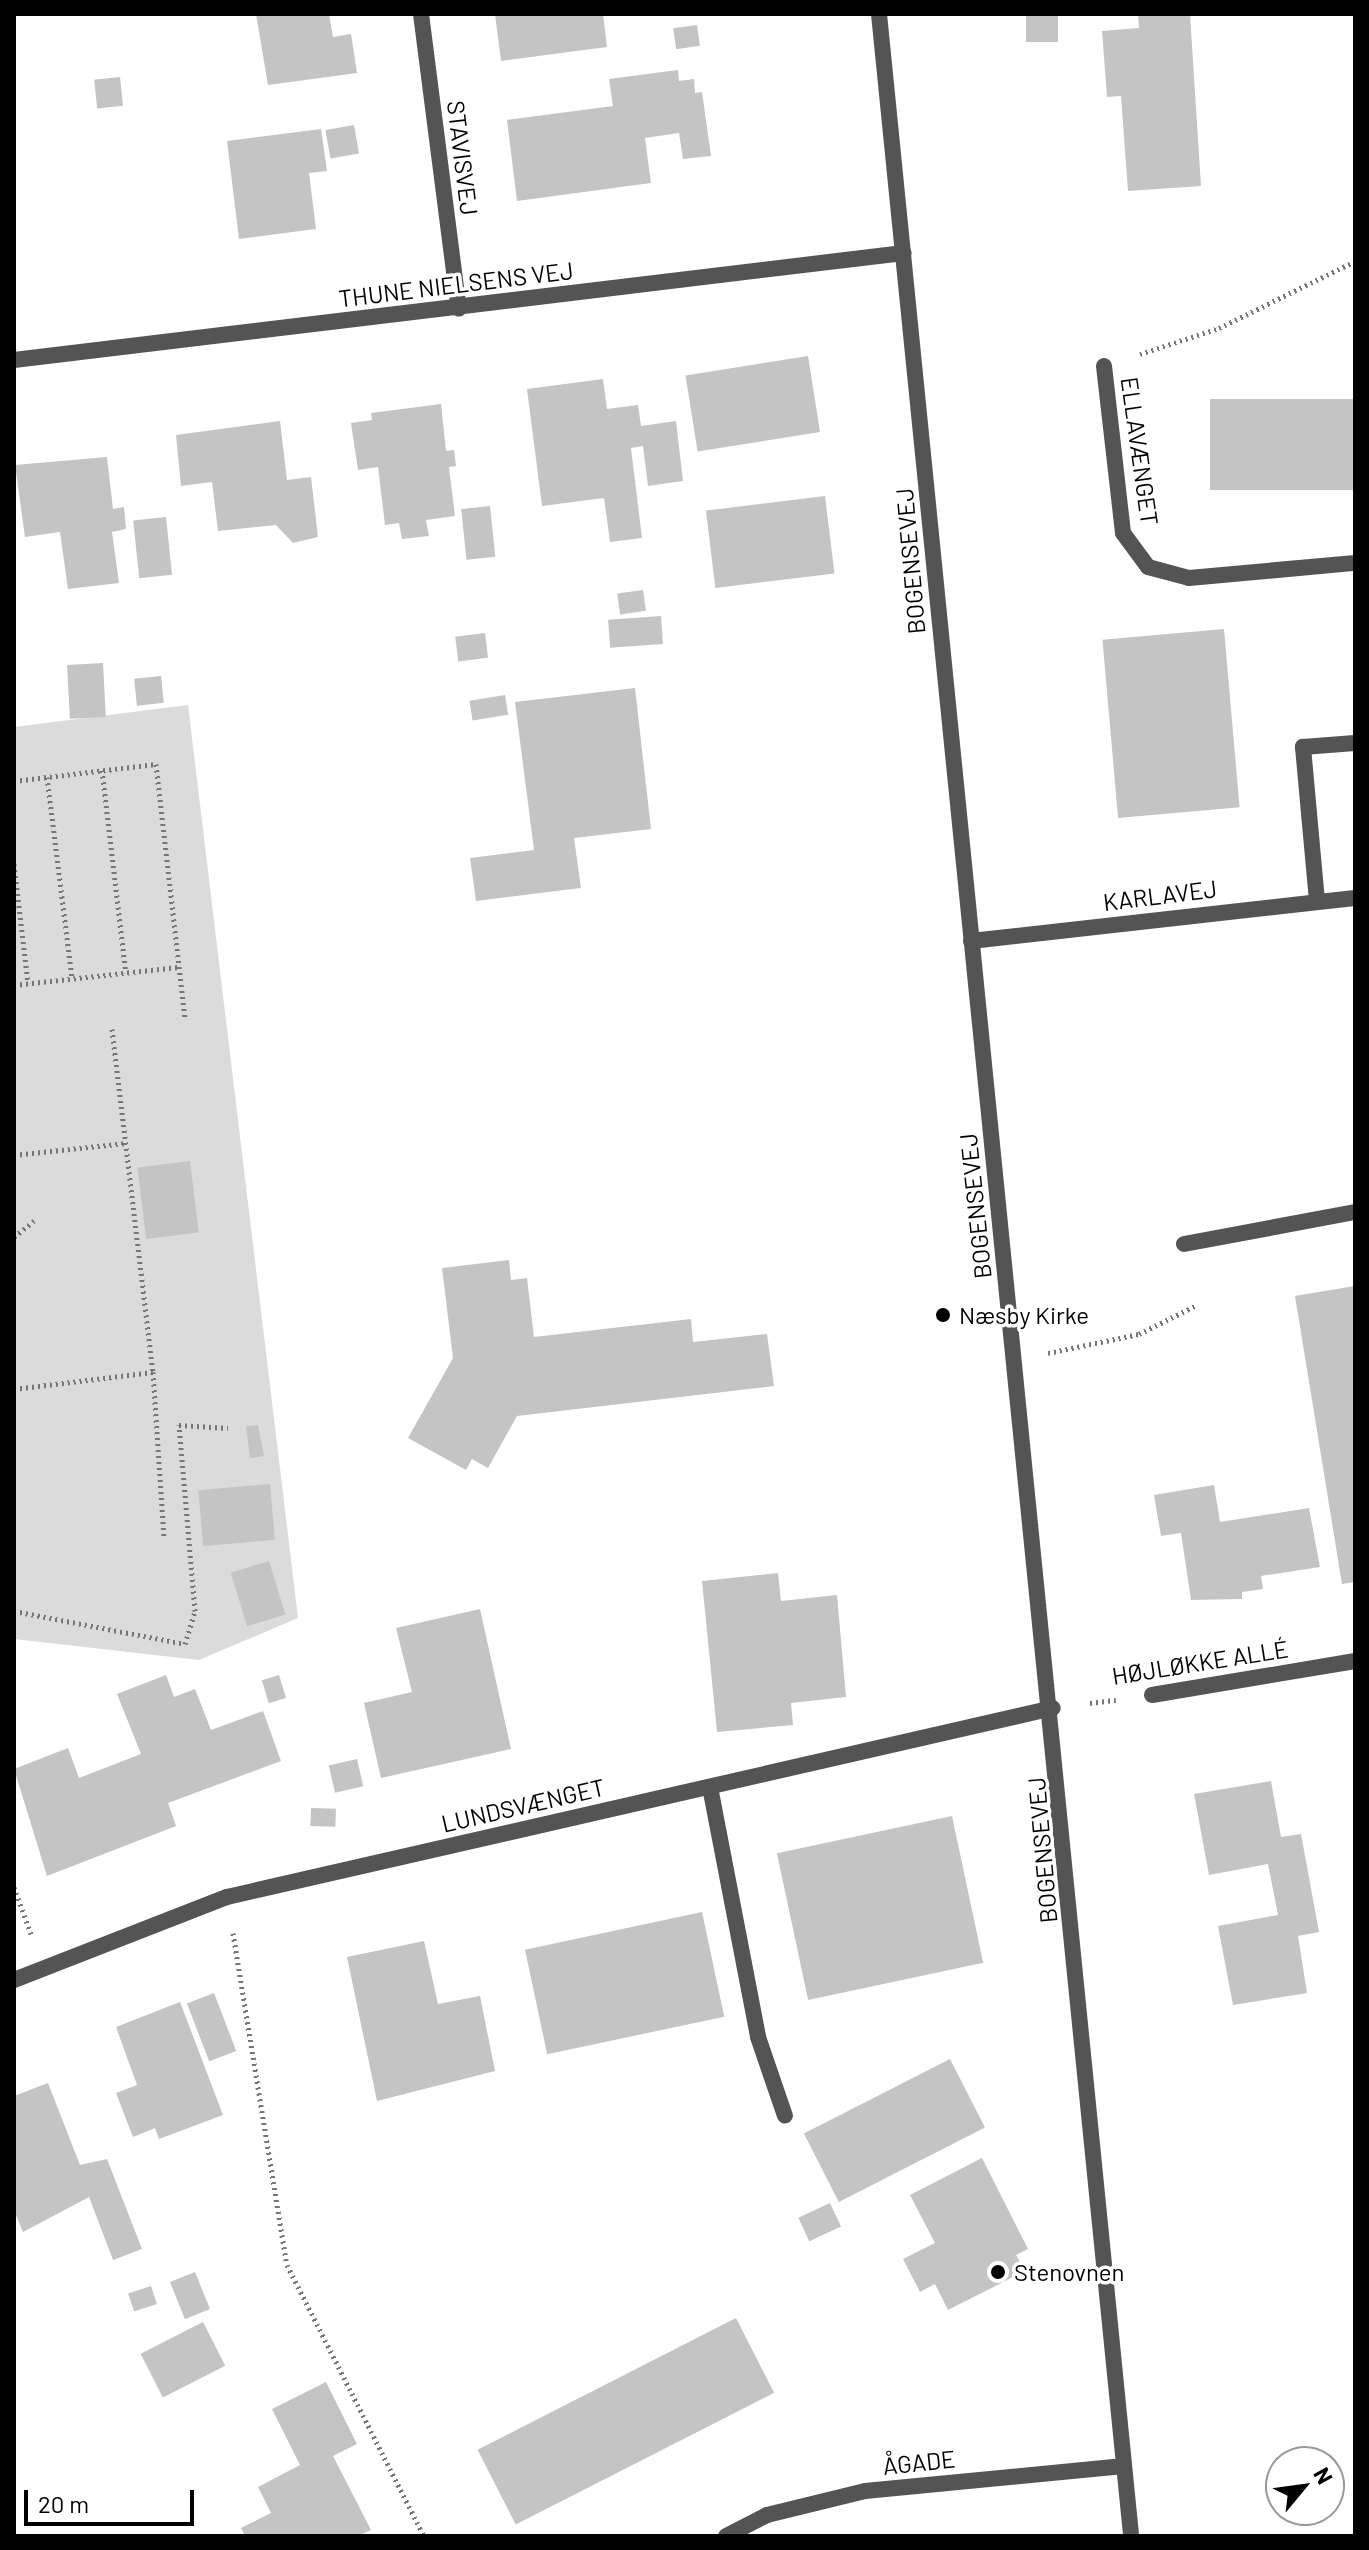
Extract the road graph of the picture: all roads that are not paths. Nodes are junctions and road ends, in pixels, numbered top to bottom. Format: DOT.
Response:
graph roads {
  1 [pos="421,14"];
  2 [pos="879,14"];
  3 [pos="904,253"];
  4 [pos="459,309"];
  5 [pos="14,360"];
  6 [pos="1104,366"];
  7 [pos="1355,563"];
  8 [pos="1355,743"];
  9 [pos="1355,898"];
  10 [pos="1317,901"];
  11 [pos="971,941"];
  12 [pos="1355,1212"];
  13 [pos="1184,1244"];
  14 [pos="1355,1661"];
  15 [pos="1152,1695"];
  16 [pos="1053,1708"];
  17 [pos="710,1787"];
  18 [pos="14,1980"];
  19 [pos="785,2116"];
  20 [pos="1124,2466"];
  21 [pos="726,2536"];
  22 [pos="1131,2536"];
  1 -- 4 [label="street, STAVISVEJ"];
  2 -- 3 [label="street, BOGENSEVEJ"];
  3 -- 4 [label="street, THUNE NIELSENS VEJ"];
  3 -- 11 [label="street, BOGENSEVEJ"];
  4 -- 5 [label="street, THUNE NIELSENS VEJ"];
  6 -- 7 [label="street, ELLAVÆNGET"];
  8 -- 10 [label="street"];
  9 -- 10 [label="street, KARLAVEJ"];
  10 -- 11 [label="street, KARLAVEJ"];
  11 -- 16 [label="street, BOGENSEVEJ"];
  12 -- 13 [label="street"];
  14 -- 15 [label="street, HØJLØKKE ALLÉ"];
  16 -- 17 [label="street, LUNDSVÆNGET"];
  16 -- 20 [label="street, BOGENSEVEJ"];
  17 -- 18 [label="street, LUNDSVÆNGET"];
  17 -- 19 [label="street"];
  20 -- 21 [label="street, ÅGADE"];
  20 -- 22 [label="street, BOGENSEVEJ"];
}
